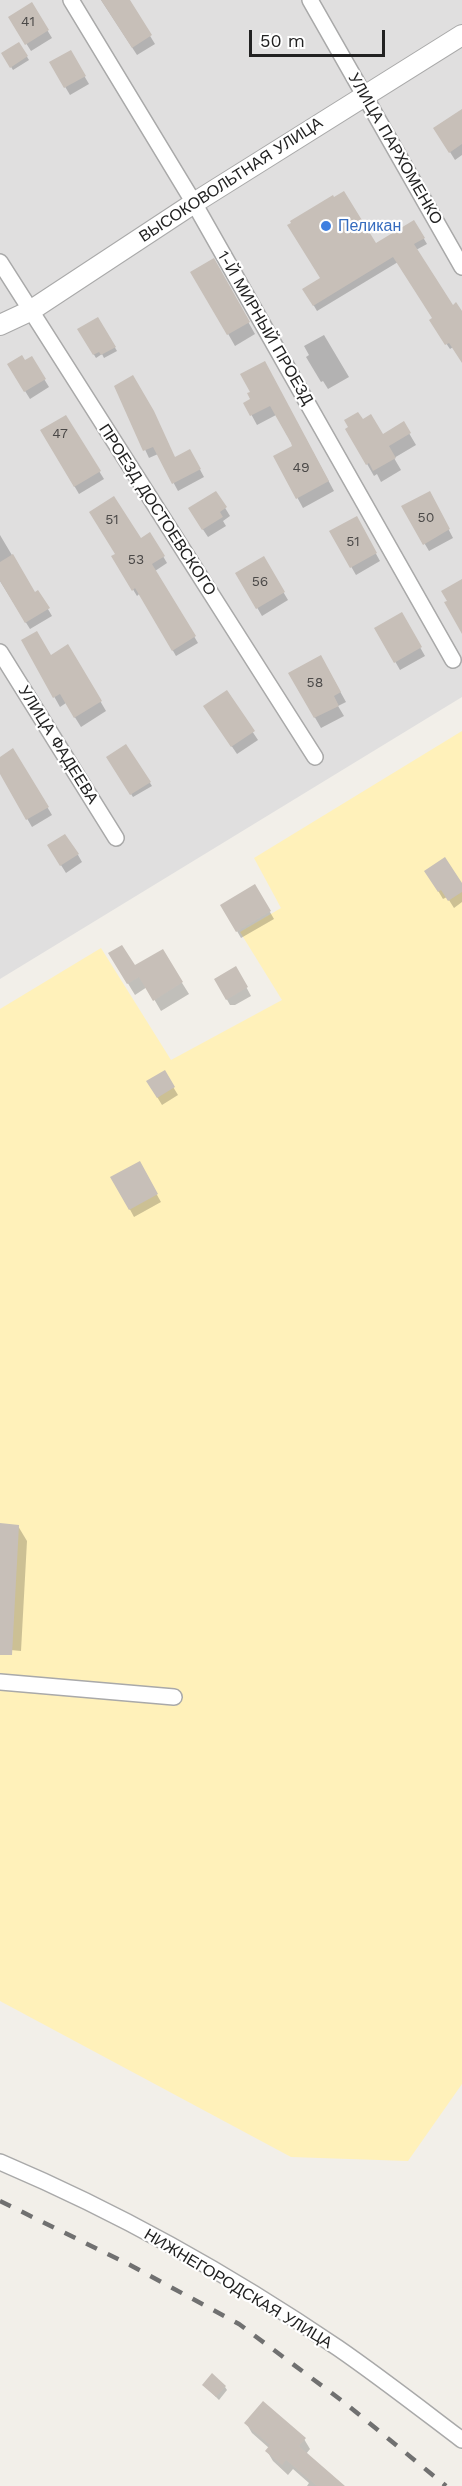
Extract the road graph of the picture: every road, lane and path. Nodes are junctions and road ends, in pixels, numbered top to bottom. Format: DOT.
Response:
graph roads {
  1 [pos="71,0"];
  2 [pos="310,0"];
  3 [pos="462,35"];
  4 [pos="365,94"];
  5 [pos="194,203"];
  6 [pos="0,262"];
  7 [pos="462,267"];
  8 [pos="30,311"];
  9 [pos="0,325"];
  10 [pos="0,652"];
  11 [pos="453,660"];
  12 [pos="315,757"];
  13 [pos="116,838"];
  14 [pos="0,1682"];
  15 [pos="174,1698"];
  16 [pos="0,2162"];
  17 [pos="462,2440"];
  1 -- 5 [label="street, 1-Й МИРНЫЙ ПРОЕЗД"];
  2 -- 4 [label="street, УЛИЦА ПАРХОМЕНКО"];
  3 -- 4 [label="street, ВЫСОКОВОЛЬТНАЯ УЛИЦА"];
  4 -- 5 [label="street, ВЫСОКОВОЛЬТНАЯ УЛИЦА"];
  4 -- 7 [label="street, УЛИЦА ПАРХОМЕНКО"];
  5 -- 8 [label="street, ВЫСОКОВОЛЬТНАЯ УЛИЦА"];
  5 -- 11 [label="street, 1-Й МИРНЫЙ ПРОЕЗД"];
  6 -- 8 [label="street, ПРОЕЗД ДОСТОЕВСКОГО"];
  8 -- 9 [label="street, ВЫСОКОВОЛЬТНАЯ УЛИЦА"];
  8 -- 12 [label="street, ПРОЕЗД ДОСТОЕВСКОГО"];
  10 -- 13 [label="street, УЛИЦА ФАДЕЕВА"];
  14 -- 15 [label="street"];
  16 -- 17 [label="street, НИЖНЕГОРОДСКАЯ УЛИЦА"];
}
